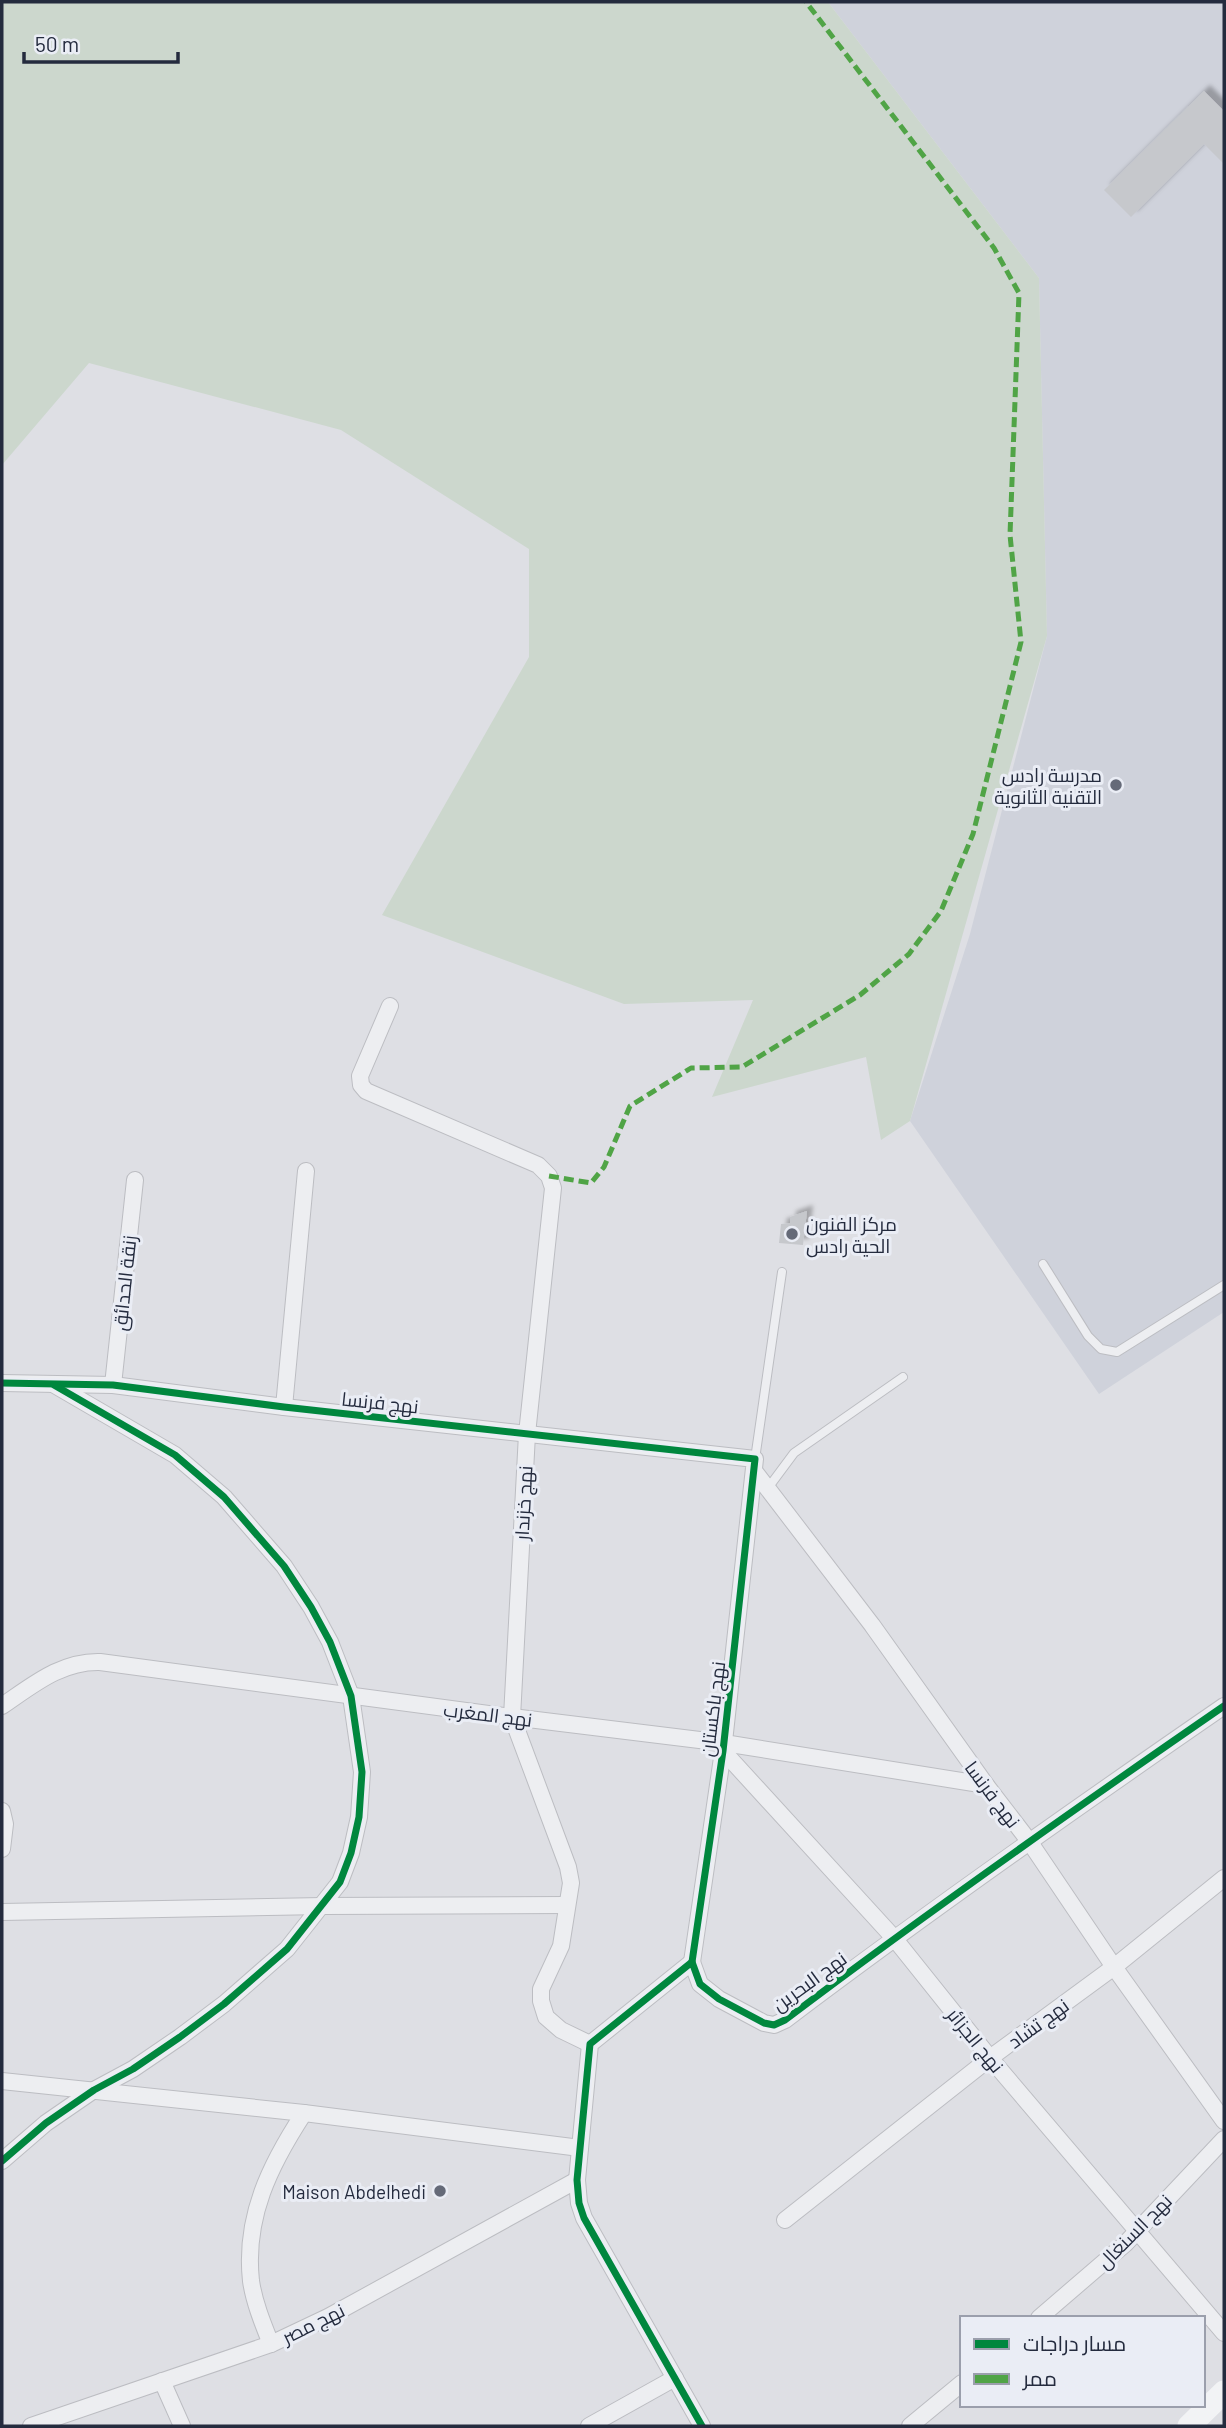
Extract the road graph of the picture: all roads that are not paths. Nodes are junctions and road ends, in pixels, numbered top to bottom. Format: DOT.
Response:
graph roads {
  1 [pos="390,1006"];
  2 [pos="306,1171"];
  3 [pos="135,1180"];
  4 [pos="1043,1264"];
  5 [pos="782,1272"];
  6 [pos="1224,1285"];
  7 [pos="903,1377"];
  8 [pos="2,1383"];
  9 [pos="51,1383"];
  10 [pos="113,1385"];
  11 [pos="284,1407"];
  12 [pos="527,1434"];
  13 [pos="755,1465"];
  14 [pos="768,1488"];
  15 [pos="351,1696"];
  16 [pos="2,1706"];
  17 [pos="1224,1706"];
  18 [pos="512,1717"];
  19 [pos="723,1747"];
  20 [pos="986,1785"];
  21 [pos="2,1811"];
  22 [pos="1028,1841"];
  23 [pos="2,1849"];
  24 [pos="1224,1878"];
  25 [pos="567,1905"];
  26 [pos="323,1906"];
  27 [pos="2,1912"];
  28 [pos="894,1938"];
  29 [pos="692,1962"];
  30 [pos="1114,1967"];
  31 [pos="590,2044"];
  32 [pos="990,2058"];
  33 [pos="2,2081"];
  34 [pos="94,2090"];
  35 [pos="304,2113"];
  36 [pos="1224,2121"];
  37 [pos="1224,2139"];
  38 [pos="580,2148"];
  39 [pos="2,2161"];
  40 [pos="577,2180"];
  41 [pos="785,2220"];
  42 [pos="1137,2230"];
  43 [pos="1041,2316"];
  44 [pos="1224,2333"];
  45 [pos="271,2344"];
  46 [pos="675,2378"];
  47 [pos="162,2381"];
  48 [pos="960,2385"];
  49 [pos="1224,2392"];
  50 [pos="31,2426"];
  51 [pos="182,2426"];
  52 [pos="589,2426"];
  53 [pos="702,2426"];
  54 [pos="910,2426"];
  55 [pos="1189,2426"];
  1 -- 12 [label="street, نهج خزندار"];
  2 -- 11 [label="street"];
  3 -- 10 [label="street, زنقة الحدائق"];
  4 -- 6 [label="lane"];
  5 -- 13 [label="lane, نهج باكستان"];
  7 -- 14 [label="lane"];
  8 -- 9 [label="street, نهج فرنسا"];
  9 -- 10 [label="street, نهج فرنسا"];
  9 -- 15 [label="street"];
  10 -- 11 [label="street, نهج فرنسا"];
  11 -- 12 [label="street, نهج فرنسا"];
  12 -- 13 [label="street, نهج فرنسا"];
  12 -- 18 [label="street, نهج خزندار"];
  13 -- 14 [label="street, نهج فرنسا"];
  13 -- 19 [label="street, نهج باكستان"];
  14 -- 20 [label="street, نهج فرنسا"];
  15 -- 16 [label="street, نهج المغرب"];
  15 -- 18 [label="street, نهج المغرب"];
  15 -- 26 [label="street"];
  17 -- 22 [label="street, نهج البحرين"];
  18 -- 19 [label="street, نهج المغرب"];
  18 -- 25 [label="street, نهج خزندار"];
  19 -- 20 [label="street, نهج المغرب"];
  19 -- 28 [label="street, نهج الجزائر"];
  19 -- 29 [label="street, نهج باكستان"];
  20 -- 22 [label="street, نهج فرنسا"];
  21 -- 23 [label="street"];
  22 -- 28 [label="street, نهج البحرين"];
  22 -- 30 [label="street, نهج فرنسا"];
  24 -- 30 [label="street, نهج تشاد"];
  25 -- 26 [label="street"];
  25 -- 31 [label="street, نهج خزندار"];
  26 -- 27 [label="street"];
  26 -- 34 [label="street"];
  28 -- 29 [label="street, نهج البحرين"];
  28 -- 32 [label="street, نهج الجزائر"];
  29 -- 31 [label="street"];
  30 -- 32 [label="street, نهج تشاد"];
  30 -- 36 [label="street, نهج فرنسا"];
  31 -- 38 [label="street"];
  32 -- 41 [label="street, نهج تشاد"];
  32 -- 42 [label="street, نهج الجزائر"];
  33 -- 34 [label="street"];
  34 -- 35 [label="street"];
  34 -- 39 [label="street"];
  35 -- 38 [label="street"];
  35 -- 45 [label="street"];
  37 -- 42 [label="street, نهج السنغال"];
  38 -- 40 [label="street"];
  40 -- 45 [label="street, نهج مصر"];
  40 -- 46 [label="street"];
  42 -- 43 [label="street, نهج السنغال"];
  42 -- 44 [label="street, نهج الجزائر"];
  45 -- 47 [label="street, نهج مصر"];
  46 -- 52 [label="street"];
  46 -- 53 [label="street"];
  47 -- 50 [label="street, نهج مصر"];
  47 -- 51 [label="street"];
  48 -- 54 [label="street"];
  49 -- 55 [label="street"];
}
